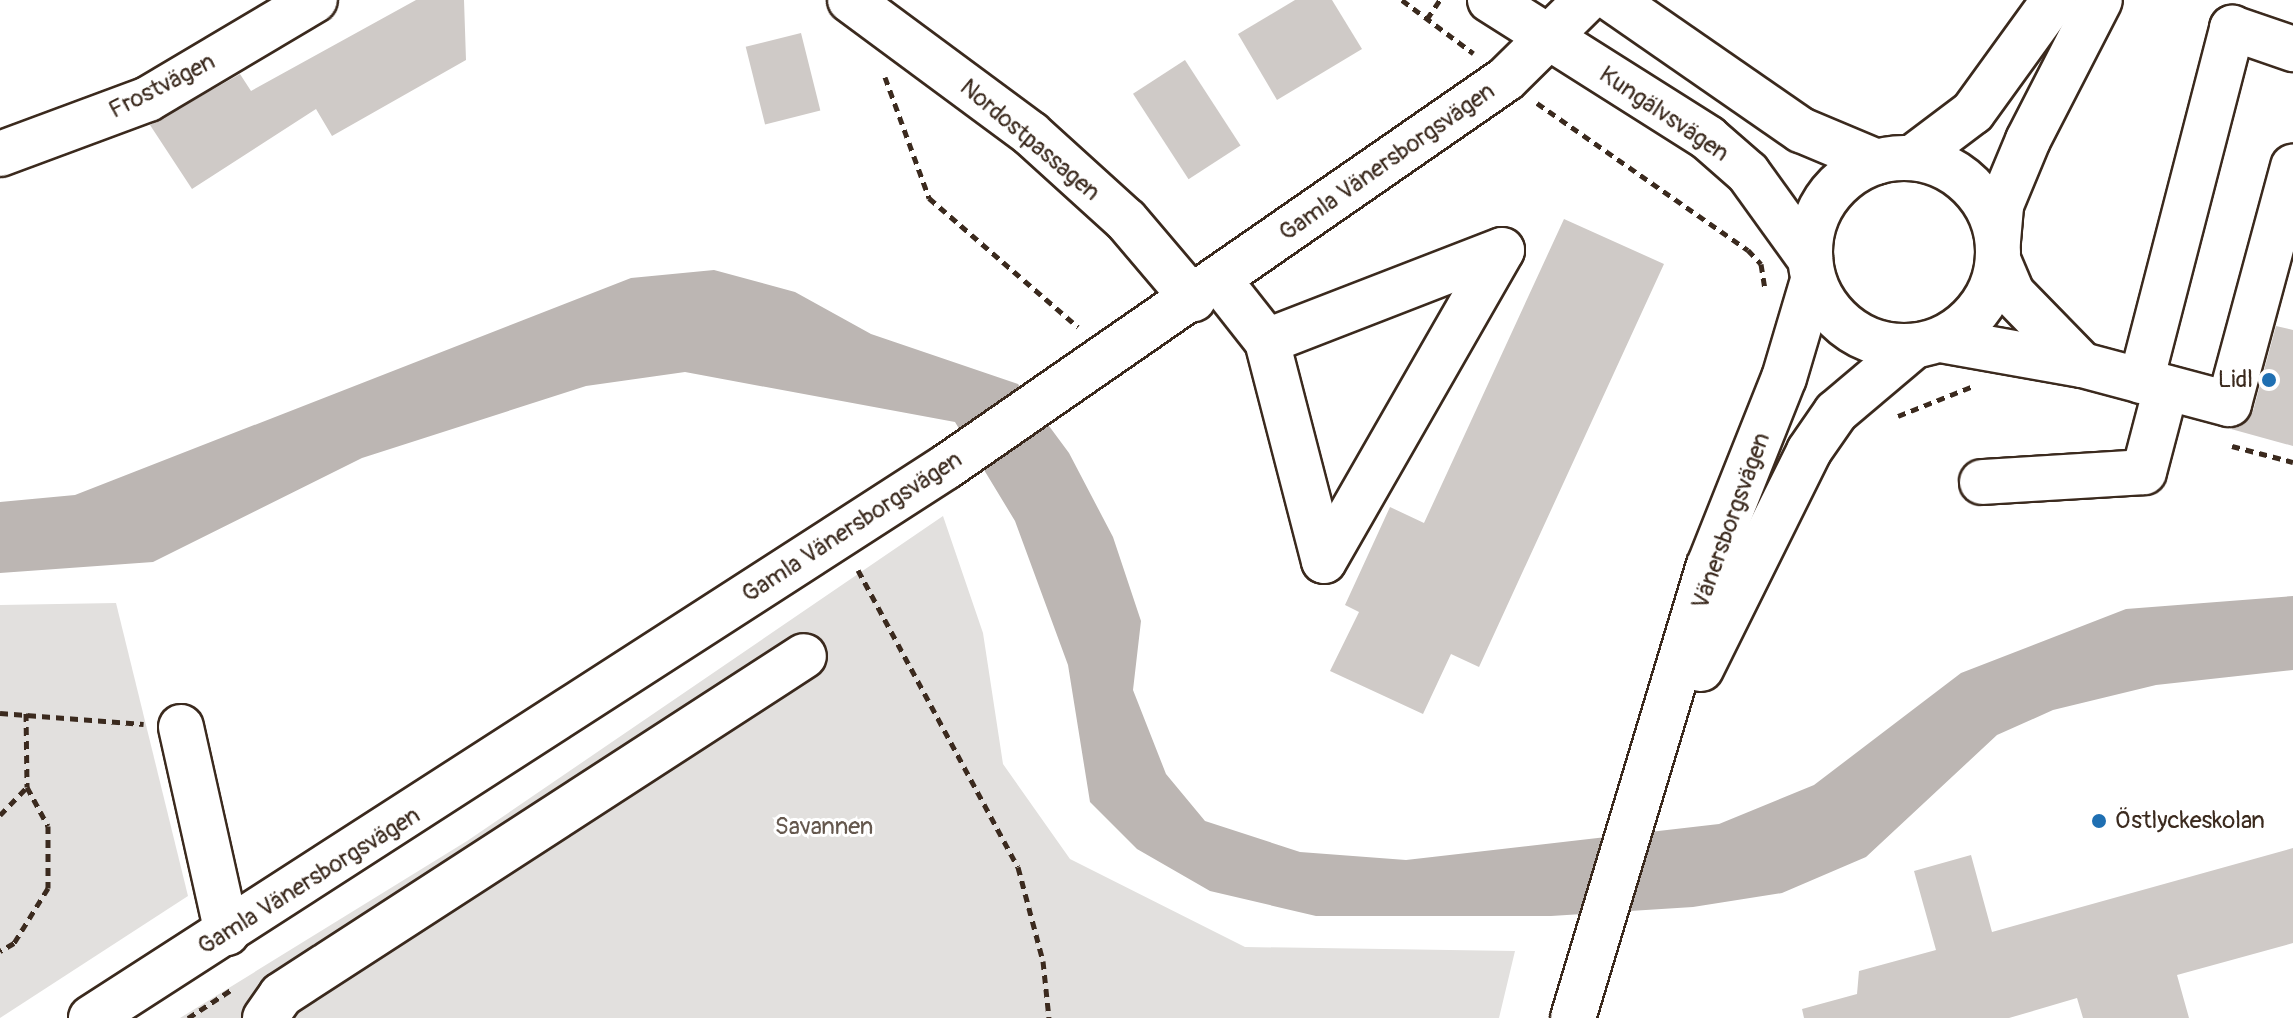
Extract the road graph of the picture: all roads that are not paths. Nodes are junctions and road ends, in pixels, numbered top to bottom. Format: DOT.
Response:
graph roads {
  1 [pos="315,0"];
  2 [pos="850,0"];
  3 [pos="1490,0"];
  4 [pos="1586,0"];
  5 [pos="1613,0"];
  6 [pos="2054,0"];
  7 [pos="2100,0"];
  8 [pos="1550,39"];
  9 [pos="2293,49"];
  10 [pos="0,154"];
  11 [pos="1894,160"];
  12 [pos="2293,166"];
  13 [pos="1999,252"];
  14 [pos="1811,269"];
  15 [pos="1206,289"];
  16 [pos="1267,341"];
  17 [pos="1928,343"];
  18 [pos="2082,365"];
  19 [pos="2154,384"];
  20 [pos="1982,482"];
  21 [pos="804,656"];
  22 [pos="181,727"];
  23 [pos="1654,765"];
  24 [pos="227,933"];
  25 [pos="91,1018"];
  26 [pos="265,1018"];
  27 [pos="1573,1018"];
  1 -- 10 [label="main road, Frostvägen"];
  2 -- 15 [label="main road, Nordostpassagen"];
  3 -- 8 [label="main road, Kungälvsvägen"];
  4 -- 8 [label="main road, Gamla Vänersborgsvägen"];
  5 -- 11 [label="main road"];
  6 -- 11 [label="main road"];
  7 -- 13 [label="main road"];
  8 -- 14 [label="main road, Kungälvsvägen"];
  8 -- 15 [label="main road, Gamla Vänersborgsvägen"];
  9 -- 19 [label="main road"];
  11 -- 13 [label="main road"];
  11 -- 14 [label="main road"];
  12 -- 19 [label="main road"];
  13 -- 17 [label="main road"];
  13 -- 18 [label="main road"];
  14 -- 17 [label="main road"];
  14 -- 23 [label="main road, Vänersborgsvägen"];
  15 -- 16 [label="main road, Nordostpassagen"];
  15 -- 24 [label="main road, Gamla Vänersborgsvägen"];
  16 -- 16 [label="main road"];
  17 -- 18 [label="main road"];
  17 -- 23 [label="main road, Vänersborgsvägen"];
  18 -- 19 [label="main road"];
  19 -- 20 [label="main road"];
  21 -- 26 [label="main road"];
  22 -- 24 [label="main road"];
  23 -- 27 [label="main road, Vänersborgsvägen"];
  24 -- 25 [label="main road, Gamla Vänersborgsvägen"];
}
